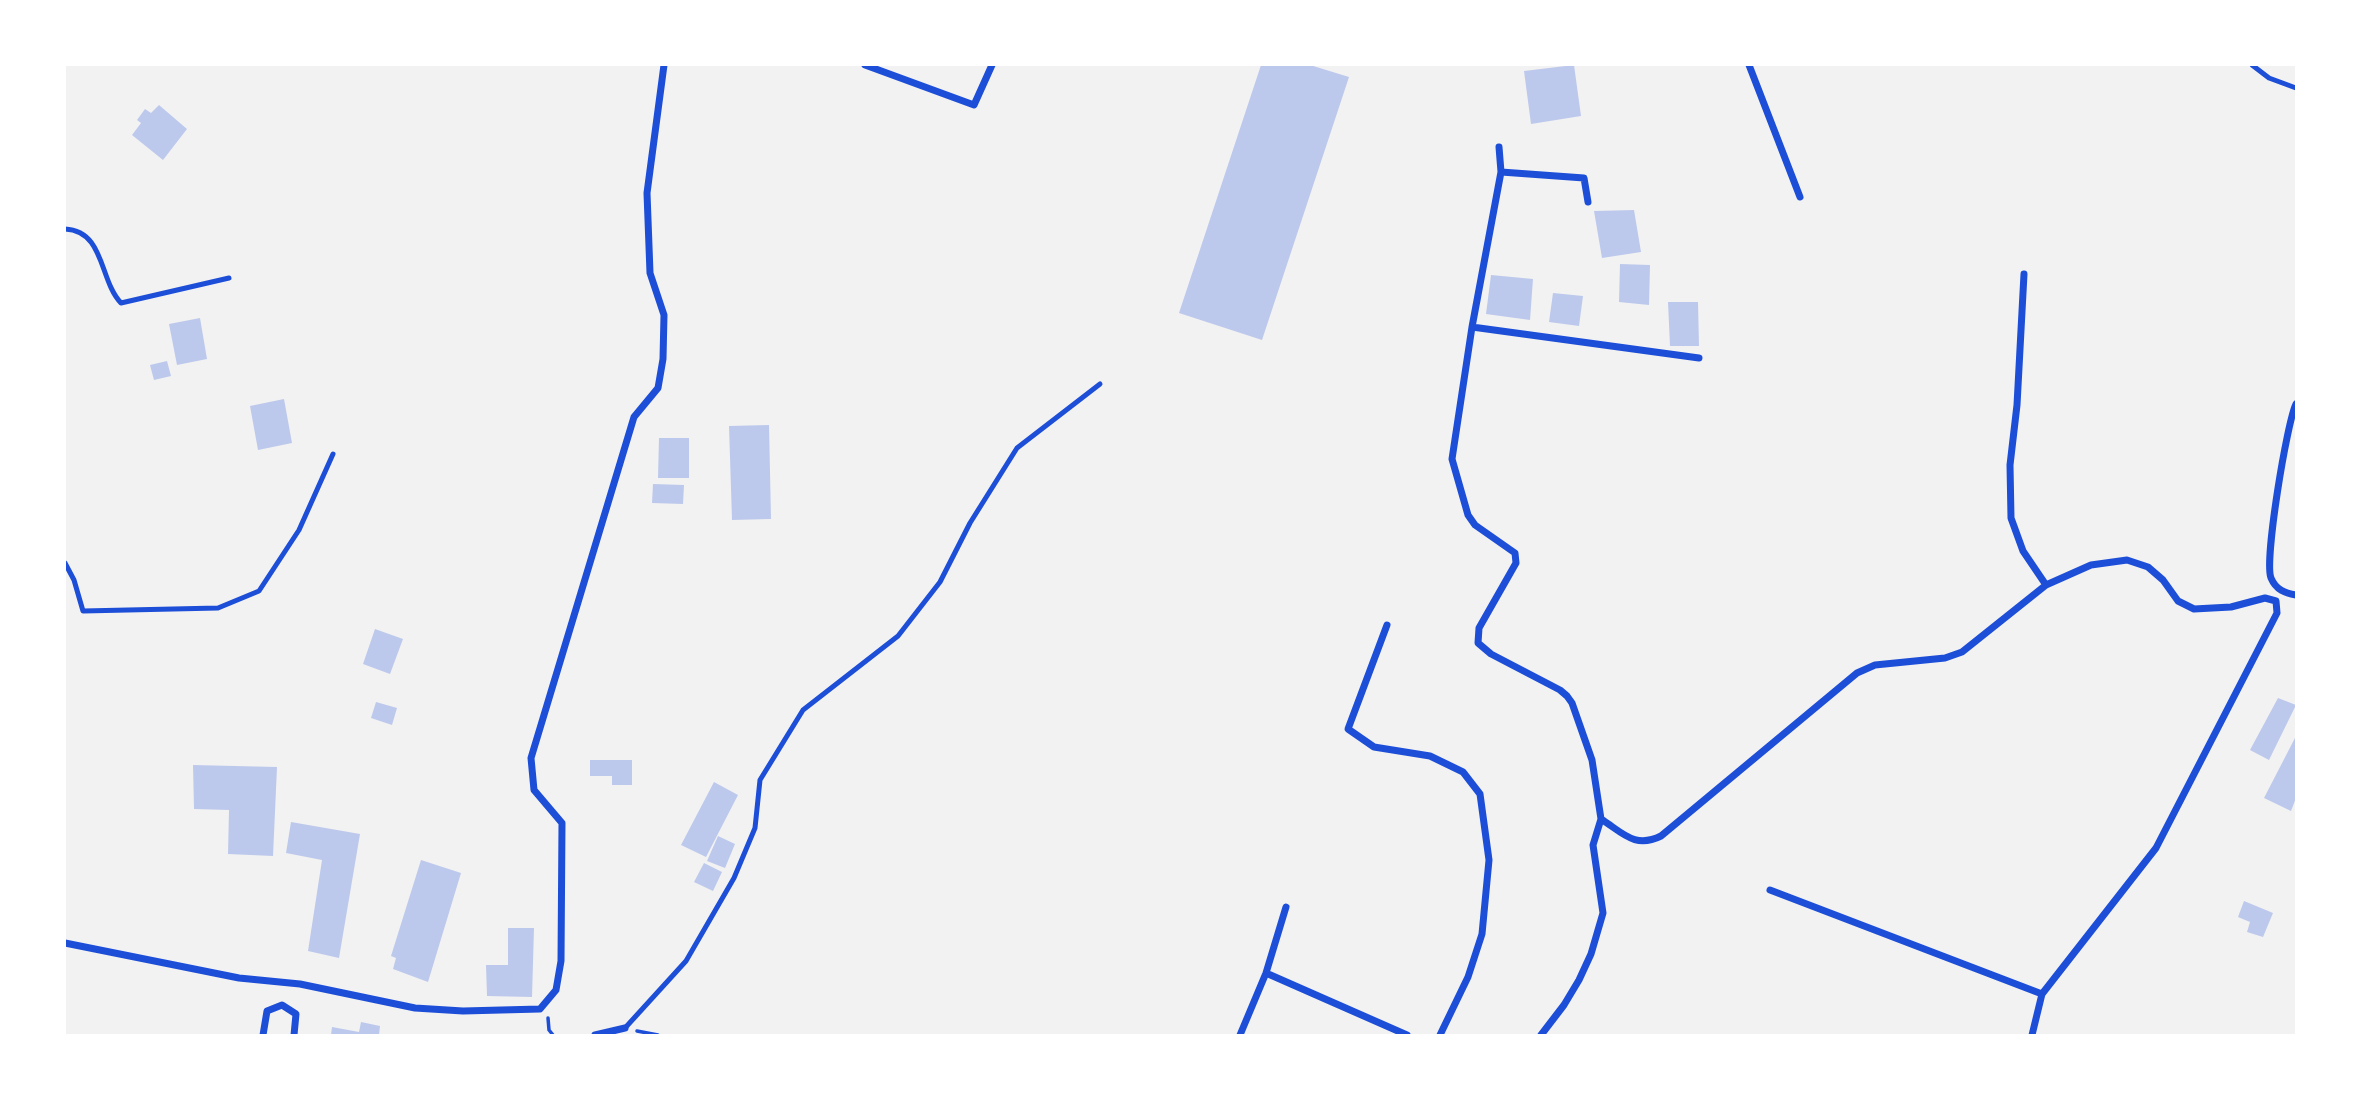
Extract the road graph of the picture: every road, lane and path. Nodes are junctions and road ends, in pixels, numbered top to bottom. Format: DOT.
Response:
graph roads {
  1 [pos="664,65"];
  2 [pos="865,65"];
  3 [pos="992,65"];
  4 [pos="1749,65"];
  5 [pos="2252,65"];
  6 [pos="2296,88"];
  7 [pos="1499,147"];
  8 [pos="1501,172"];
  9 [pos="1800,197"];
  10 [pos="1588,202"];
  11 [pos="65,229"];
  12 [pos="2024,274"];
  13 [pos="229,278"];
  14 [pos="1472,327"];
  15 [pos="1699,358"];
  16 [pos="1100,384"];
  17 [pos="2296,404"];
  18 [pos="333,454"];
  19 [pos="65,563"];
  20 [pos="2046,585"];
  21 [pos="2296,595"];
  22 [pos="1387,625"];
  23 [pos="1601,819"];
  24 [pos="1770,890"];
  25 [pos="1286,907"];
  26 [pos="65,943"];
  27 [pos="1266,973"];
  28 [pos="2042,994"];
  29 [pos="549,1019"];
  30 [pos="625,1028"];
  31 [pos="263,1035"];
  32 [pos="294,1035"];
  33 [pos="553,1035"];
  34 [pos="596,1035"];
  35 [pos="1240,1035"];
  36 [pos="1407,1035"];
  37 [pos="1440,1035"];
  38 [pos="1541,1035"];
  39 [pos="2032,1035"];
  1 -- 26 [label="street"];
  2 -- 3 [label="street"];
  4 -- 9 [label="street"];
  5 -- 6 [label="lane"];
  7 -- 8 [label="street"];
  8 -- 10 [label="street"];
  8 -- 14 [label="street"];
  11 -- 13 [label="lane"];
  12 -- 20 [label="street"];
  14 -- 15 [label="street"];
  14 -- 23 [label="street"];
  16 -- 30 [label="lane"];
  17 -- 21 [label="street"];
  18 -- 19 [label="lane"];
  20 -- 23 [label="street"];
  20 -- 28 [label="street"];
  22 -- 37 [label="street"];
  23 -- 38 [label="street"];
  24 -- 28 [label="street"];
  25 -- 27 [label="street"];
  27 -- 35 [label="street"];
  27 -- 36 [label="street"];
  28 -- 39 [label="street"];
  29 -- 33 [label="path"];
  30 -- 34 [label="street"];
  31 -- 32 [label="street"];
}
